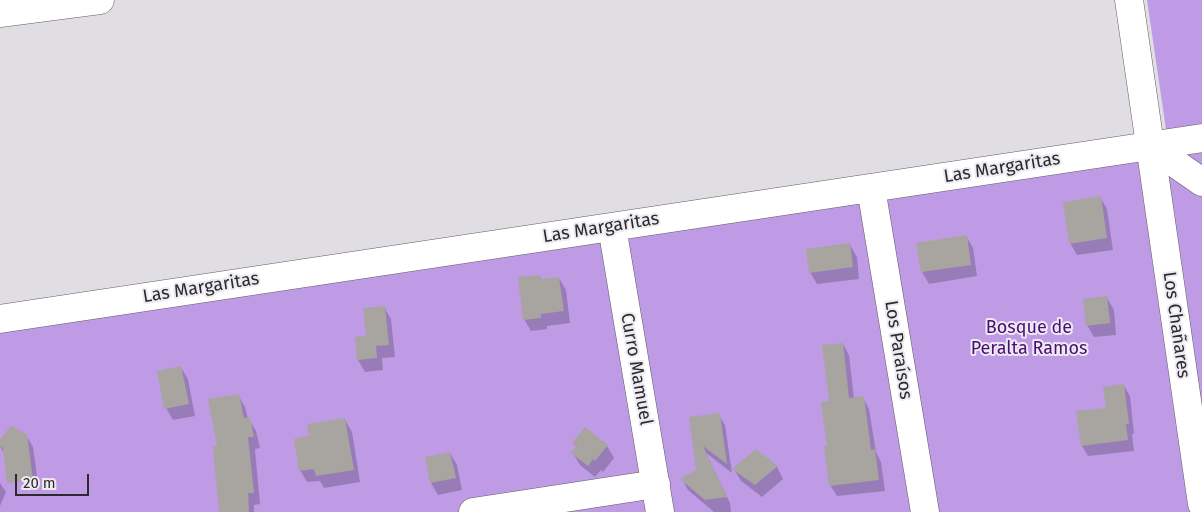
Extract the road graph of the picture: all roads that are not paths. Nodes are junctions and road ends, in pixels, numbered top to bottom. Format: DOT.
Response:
graph roads {
  1 [pos="100,0"];
  2 [pos="1129,0"];
  3 [pos="0,13"];
  4 [pos="1202,138"];
  5 [pos="1150,146"];
  6 [pos="1202,182"];
  7 [pos="872,188"];
  8 [pos="612,227"];
  9 [pos="0,319"];
  10 [pos="656,484"];
  11 [pos="1202,504"];
  12 [pos="474,512"];
  13 [pos="660,512"];
  14 [pos="925,512"];
  1 -- 3 [label="street"];
  2 -- 5 [label="street, Los Chañares"];
  4 -- 5 [label="street, Las Margaritas"];
  5 -- 6 [label="street"];
  5 -- 7 [label="street, Las Margaritas"];
  5 -- 11 [label="street, Los Chañares"];
  7 -- 8 [label="street, Las Margaritas"];
  7 -- 14 [label="street, Los Paraísos"];
  8 -- 9 [label="street, Las Margaritas"];
  8 -- 10 [label="street, Curro Mamuel"];
  10 -- 12 [label="street"];
  10 -- 13 [label="street, Curro Mamuel"];
}
